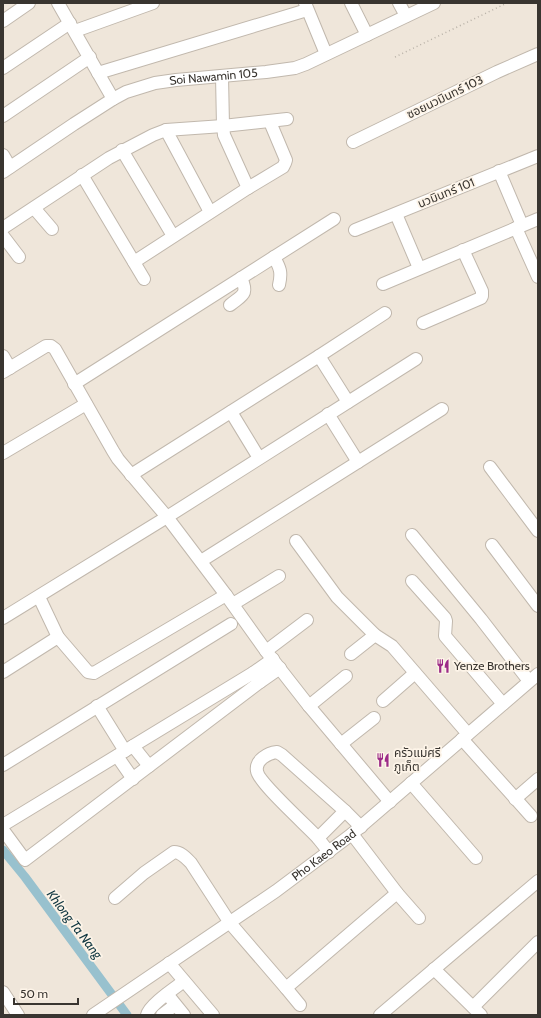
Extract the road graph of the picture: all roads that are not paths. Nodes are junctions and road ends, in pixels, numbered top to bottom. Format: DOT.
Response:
graph roads {
  1 [pos="29,3"];
  2 [pos="58,3"];
  3 [pos="153,3"];
  4 [pos="351,3"];
  5 [pos="399,3"];
  6 [pos="434,3"];
  7 [pos="306,6"];
  8 [pos="406,16"];
  9 [pos="3,21"];
  10 [pos="72,27"];
  11 [pos="367,35"];
  12 [pos="326,54"];
  13 [pos="538,54"];
  14 [pos="90,57"];
  15 [pos="3,68"];
  16 [pos="98,73"];
  17 [pos="222,76"];
  18 [pos="113,99"];
  19 [pos="3,116"];
  20 [pos="287,119"];
  21 [pos="270,122"];
  22 [pos="223,126"];
  23 [pos="166,130"];
  24 [pos="353,142"];
  25 [pos="122,150"];
  26 [pos="3,155"];
  27 [pos="538,156"];
  28 [pos="7,169"];
  29 [pos="499,171"];
  30 [pos="82,175"];
  31 [pos="248,188"];
  32 [pos="34,208"];
  33 [pos="210,212"];
  34 [pos="396,214"];
  35 [pos="334,219"];
  36 [pos="538,219"];
  37 [pos="519,227"];
  38 [pos="3,228"];
  39 [pos="52,229"];
  40 [pos="355,230"];
  41 [pos="3,236"];
  42 [pos="173,236"];
  43 [pos="463,250"];
  44 [pos="19,257"];
  45 [pos="274,257"];
  46 [pos="134,262"];
  47 [pos="419,268"];
  48 [pos="538,277"];
  49 [pos="242,278"];
  50 [pos="144,279"];
  51 [pos="383,284"];
  52 [pos="279,285"];
  53 [pos="230,305"];
  54 [pos="385,313"];
  55 [pos="423,323"];
  56 [pos="3,356"];
  57 [pos="319,356"];
  58 [pos="416,359"];
  59 [pos="6,370"];
  60 [pos="74,384"];
  61 [pos="348,402"];
  62 [pos="86,404"];
  63 [pos="442,409"];
  64 [pos="230,412"];
  65 [pos="328,414"];
  66 [pos="3,452"];
  67 [pos="259,458"];
  68 [pos="358,462"];
  69 [pos="490,467"];
  70 [pos="131,475"];
  71 [pos="167,517"];
  72 [pos="538,531"];
  73 [pos="412,535"];
  74 [pos="296,541"];
  75 [pos="492,545"];
  76 [pos="201,562"];
  77 [pos="279,576"];
  78 [pos="412,581"];
  79 [pos="39,597"];
  80 [pos="230,599"];
  81 [pos="538,606"];
  82 [pos="3,618"];
  83 [pos="307,620"];
  84 [pos="231,624"];
  85 [pos="375,635"];
  86 [pos="58,637"];
  87 [pos="352,654"];
  88 [pos="273,660"];
  89 [pos="3,672"];
  90 [pos="415,673"];
  91 [pos="346,676"];
  92 [pos="257,678"];
  93 [pos="534,678"];
  94 [pos="218,695"];
  95 [pos="383,701"];
  96 [pos="503,704"];
  97 [pos="98,706"];
  98 [pos="309,706"];
  99 [pos="227,707"];
  100 [pos="374,718"];
  101 [pos="465,736"];
  102 [pos="340,744"];
  103 [pos="125,751"];
  104 [pos="3,765"];
  105 [pos="149,766"];
  106 [pos="133,779"];
  107 [pos="538,779"];
  108 [pos="411,783"];
  109 [pos="515,798"];
  110 [pos="390,802"];
  111 [pos="346,811"];
  112 [pos="531,816"];
  113 [pos="3,825"];
  114 [pos="3,830"];
  115 [pos="357,830"];
  116 [pos="318,838"];
  117 [pos="329,852"];
  118 [pos="476,858"];
  119 [pos="538,881"];
  120 [pos="398,893"];
  121 [pos="115,898"];
  122 [pos="419,918"];
  123 [pos="230,923"];
  124 [pos="538,942"];
  125 [pos="169,963"];
  126 [pos="434,969"];
  127 [pos="184,980"];
  128 [pos="286,988"];
  129 [pos="3,992"];
  130 [pos="167,994"];
  131 [pos="175,1005"];
  132 [pos="300,1005"];
  133 [pos="477,1011"];
  134 [pos="18,1015"];
  135 [pos="93,1015"];
  136 [pos="147,1015"];
  137 [pos="162,1015"];
  138 [pos="184,1015"];
  139 [pos="213,1015"];
  140 [pos="380,1015"];
  1 -- 9 [label="street"];
  2 -- 10 [label="street"];
  3 -- 10 [label="street"];
  4 -- 11 [label="street"];
  5 -- 8 [label="street"];
  6 -- 8 [label="street, Soi Nawamin 105"];
  7 -- 12 [label="street"];
  7 -- 16 [label="street"];
  8 -- 11 [label="street, Soi Nawamin 105"];
  10 -- 14 [label="street"];
  10 -- 15 [label="street"];
  11 -- 12 [label="street, Soi Nawamin 105"];
  12 -- 17 [label="street, Soi Nawamin 105"];
  13 -- 24 [label="street, ซอยนวมินทร์ 103"];
  14 -- 16 [label="street"];
  14 -- 19 [label="street"];
  16 -- 18 [label="street"];
  17 -- 18 [label="street, Soi Nawamin 105"];
  17 -- 22 [label="street"];
  18 -- 28 [label="street, Soi Nawamin 105"];
  20 -- 21 [label="street"];
  21 -- 22 [label="street"];
  21 -- 31 [label="street"];
  22 -- 23 [label="street"];
  22 -- 31 [label="street"];
  23 -- 25 [label="street"];
  23 -- 33 [label="street"];
  25 -- 30 [label="street"];
  25 -- 42 [label="street"];
  26 -- 28 [label="street"];
  27 -- 29 [label="street, นวมินทร์ 101"];
  29 -- 34 [label="street, นวมินทร์ 101"];
  29 -- 37 [label="street"];
  30 -- 32 [label="street"];
  30 -- 46 [label="street"];
  31 -- 33 [label="street"];
  32 -- 38 [label="street"];
  32 -- 39 [label="street"];
  33 -- 42 [label="street"];
  34 -- 40 [label="street, นวมินทร์ 101"];
  34 -- 47 [label="street"];
  35 -- 45 [label="street"];
  36 -- 37 [label="street"];
  37 -- 43 [label="street"];
  37 -- 48 [label="street"];
  41 -- 44 [label="street"];
  42 -- 46 [label="street"];
  43 -- 47 [label="street"];
  43 -- 55 [label="street"];
  45 -- 49 [label="street"];
  45 -- 52 [label="street"];
  46 -- 50 [label="street"];
  47 -- 51 [label="street"];
  49 -- 53 [label="street"];
  49 -- 60 [label="street"];
  54 -- 57 [label="street"];
  56 -- 59 [label="street"];
  57 -- 61 [label="street"];
  57 -- 64 [label="street"];
  58 -- 61 [label="street"];
  59 -- 60 [label="street"];
  60 -- 62 [label="street"];
  61 -- 65 [label="street"];
  62 -- 66 [label="street"];
  62 -- 70 [label="street"];
  63 -- 68 [label="street"];
  64 -- 67 [label="street"];
  64 -- 70 [label="street"];
  65 -- 67 [label="street"];
  65 -- 68 [label="street"];
  67 -- 71 [label="street"];
  68 -- 76 [label="street"];
  69 -- 72 [label="street"];
  70 -- 71 [label="street"];
  71 -- 76 [label="street"];
  71 -- 79 [label="street"];
  73 -- 93 [label="street"];
  74 -- 85 [label="street"];
  75 -- 81 [label="street"];
  76 -- 80 [label="street"];
  77 -- 80 [label="street"];
  78 -- 96 [label="street"];
  79 -- 82 [label="street"];
  79 -- 86 [label="street"];
  80 -- 86 [label="street"];
  80 -- 88 [label="street"];
  83 -- 88 [label="street"];
  84 -- 97 [label="street"];
  85 -- 87 [label="street"];
  85 -- 90 [label="street"];
  86 -- 89 [label="street"];
  88 -- 92 [label="street"];
  88 -- 98 [label="street"];
  90 -- 95 [label="street"];
  90 -- 101 [label="street"];
  91 -- 98 [label="street"];
  92 -- 94 [label="street"];
  92 -- 99 [label="street"];
  93 -- 96 [label="street, Pho Kaeo Road"];
  94 -- 99 [label="street"];
  94 -- 103 [label="street"];
  96 -- 101 [label="street, Pho Kaeo Road"];
  97 -- 103 [label="street"];
  97 -- 104 [label="street"];
  98 -- 102 [label="street"];
  99 -- 105 [label="street"];
  100 -- 102 [label="street"];
  101 -- 108 [label="street, Pho Kaeo Road"];
  101 -- 109 [label="street"];
  102 -- 110 [label="street"];
  103 -- 105 [label="street"];
  103 -- 106 [label="street"];
  103 -- 113 [label="street"];
  105 -- 106 [label="street"];
  106 -- 114 [label="street"];
  107 -- 109 [label="street"];
  108 -- 110 [label="street, Pho Kaeo Road"];
  108 -- 118 [label="street"];
  109 -- 112 [label="street"];
  110 -- 115 [label="street, Pho Kaeo Road"];
  111 -- 115 [label="street"];
  111 -- 116 [label="street"];
  111 -- 116 [label="street"];
  115 -- 117 [label="street, Pho Kaeo Road"];
  115 -- 120 [label="street"];
  116 -- 117 [label="street"];
  117 -- 123 [label="street, Pho Kaeo Road"];
  119 -- 126 [label="street"];
  120 -- 122 [label="street"];
  120 -- 128 [label="street"];
  121 -- 123 [label="street"];
  123 -- 125 [label="street, Pho Kaeo Road"];
  123 -- 128 [label="street"];
  124 -- 133 [label="street"];
  125 -- 127 [label="street"];
  125 -- 135 [label="street, Pho Kaeo Road"];
  126 -- 133 [label="street"];
  126 -- 140 [label="street"];
  127 -- 130 [label="street"];
  127 -- 139 [label="street"];
  128 -- 132 [label="street"];
  129 -- 134 [label="street"];
  130 -- 131 [label="street"];
  130 -- 136 [label="street"];
  131 -- 137 [label="street"];
  131 -- 138 [label="street"];
}
